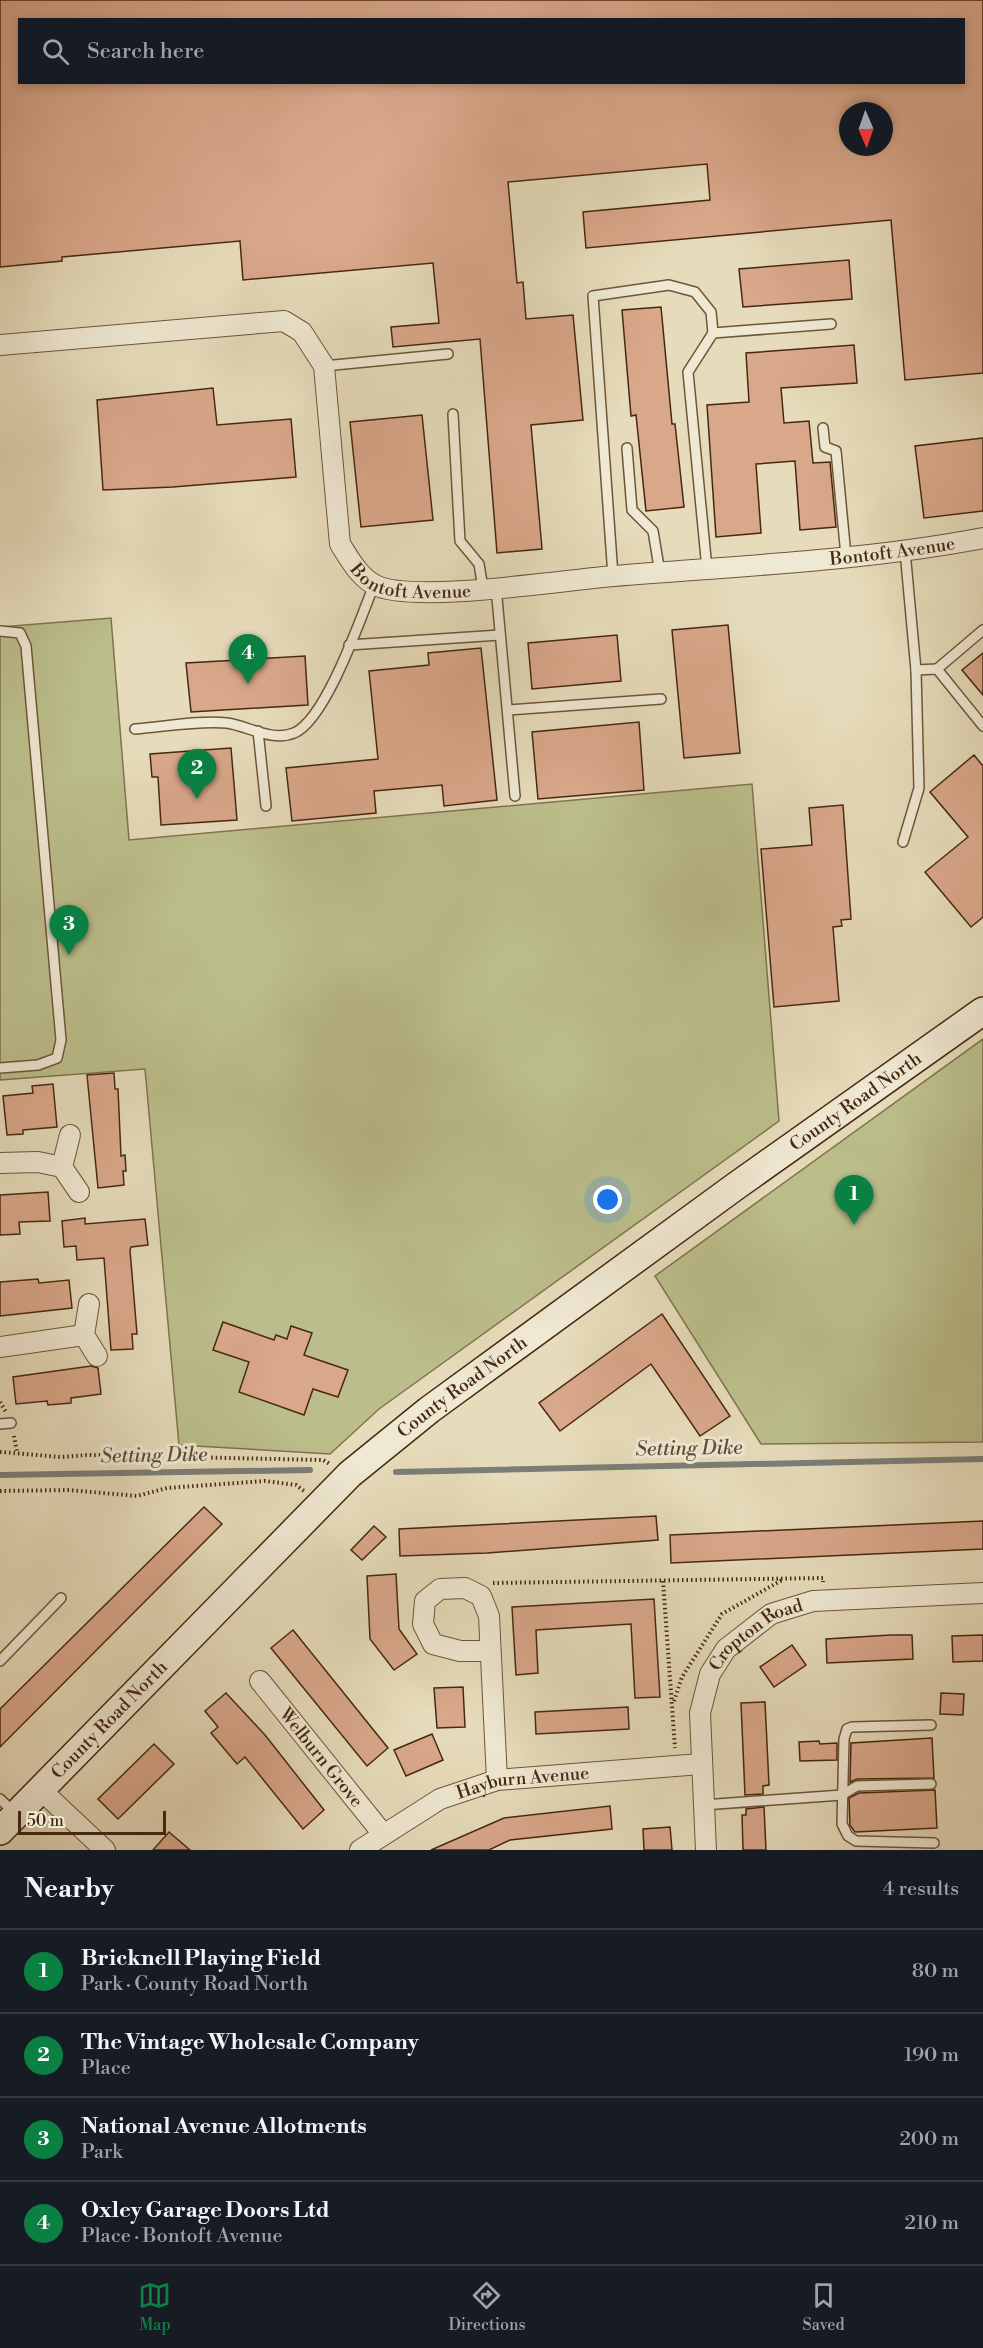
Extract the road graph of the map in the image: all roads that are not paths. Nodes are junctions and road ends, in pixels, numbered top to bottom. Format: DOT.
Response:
graph roads {
  1 [pos="831,324"];
  2 [pos="713,333"];
  3 [pos="0,345"];
  4 [pos="448,354"];
  5 [pos="324,366"];
  6 [pos="453,414"];
  7 [pos="823,428"];
  8 [pos="627,448"];
  9 [pos="983,538"];
  10 [pos="905,551"];
  11 [pos="846,556"];
  12 [pos="707,569"];
  13 [pos="660,573"];
  14 [pos="614,576"];
  15 [pos="374,585"];
  16 [pos="490,588"];
  17 [pos="983,630"];
  18 [pos="0,631"];
  19 [pos="500,634"];
  20 [pos="349,645"];
  21 [pos="937,669"];
  22 [pos="916,670"];
  23 [pos="661,699"];
  24 [pos="508,710"];
  25 [pos="983,726"];
  26 [pos="135,729"];
  27 [pos="258,731"];
  28 [pos="515,796"];
  29 [pos="266,806"];
  30 [pos="903,842"];
  31 [pos="983,1011"];
  32 [pos="0,1068"];
  33 [pos="70,1134"];
  34 [pos="0,1163"];
  35 [pos="62,1167"];
  36 [pos="79,1192"];
  37 [pos="89,1304"];
  38 [pos="84,1335"];
  39 [pos="0,1347"];
  40 [pos="97,1356"];
  41 [pos="0,1424"];
  42 [pos="12,1424"];
  43 [pos="983,1593"];
  44 [pos="61,1598"];
  45 [pos="490,1651"];
  46 [pos="0,1661"];
  47 [pos="260,1681"];
  48 [pos="931,1725"];
  49 [pos="701,1764"];
  50 [pos="497,1780"];
  51 [pos="931,1784"];
  52 [pos="42,1791"];
  53 [pos="842,1795"];
  54 [pos="703,1805"];
  55 [pos="6,1815"];
  56 [pos="383,1834"];
  57 [pos="934,1843"];
  58 [pos="105,1850"];
  59 [pos="360,1850"];
  60 [pos="706,1850"];
  1 -- 2 [label="lane"];
  2 -- 12 [label="lane"];
  2 -- 14 [label="lane"];
  3 -- 5 [label="street, Bontoft Avenue"];
  4 -- 5 [label="lane"];
  5 -- 15 [label="street, Bontoft Avenue"];
  6 -- 16 [label="lane"];
  7 -- 11 [label="lane"];
  8 -- 13 [label="lane"];
  9 -- 10 [label="street, Bontoft Avenue"];
  10 -- 11 [label="street, Bontoft Avenue"];
  10 -- 22 [label="lane"];
  11 -- 12 [label="street, Bontoft Avenue"];
  12 -- 13 [label="street, Bontoft Avenue"];
  13 -- 14 [label="street, Bontoft Avenue"];
  14 -- 16 [label="street, Bontoft Avenue"];
  15 -- 16 [label="street, Bontoft Avenue"];
  15 -- 20 [label="lane"];
  16 -- 19 [label="lane"];
  17 -- 21 [label="lane"];
  18 -- 32 [label="lane"];
  19 -- 20 [label="lane"];
  19 -- 24 [label="lane"];
  20 -- 27 [label="lane"];
  21 -- 22 [label="lane"];
  21 -- 25 [label="lane"];
  22 -- 30 [label="lane"];
  23 -- 24 [label="lane"];
  24 -- 28 [label="lane"];
  26 -- 27 [label="lane"];
  27 -- 29 [label="lane"];
  31 -- 52 [label="street, County Road North"];
  33 -- 35 [label="street"];
  34 -- 35 [label="street"];
  35 -- 36 [label="street"];
  37 -- 38 [label="street"];
  38 -- 39 [label="street"];
  38 -- 40 [label="street"];
  41 -- 42 [label="lane"];
  43 -- 49 [label="street, Cropton Road"];
  44 -- 46 [label="lane"];
  45 -- 45 [label="street"];
  45 -- 50 [label="street"];
  47 -- 56 [label="street, Welburn Grove"];
  48 -- 53 [label="lane"];
  49 -- 50 [label="street, Hayburn Avenue"];
  49 -- 54 [label="street, Cropton Road"];
  50 -- 56 [label="street, Hayburn Avenue"];
  51 -- 53 [label="lane"];
  52 -- 55 [label="street, County Road North"];
  52 -- 58 [label="street"];
  53 -- 54 [label="lane"];
  53 -- 57 [label="lane"];
  54 -- 60 [label="street, Cropton Road"];
  56 -- 59 [label="street, Hayburn Avenue"];
}
